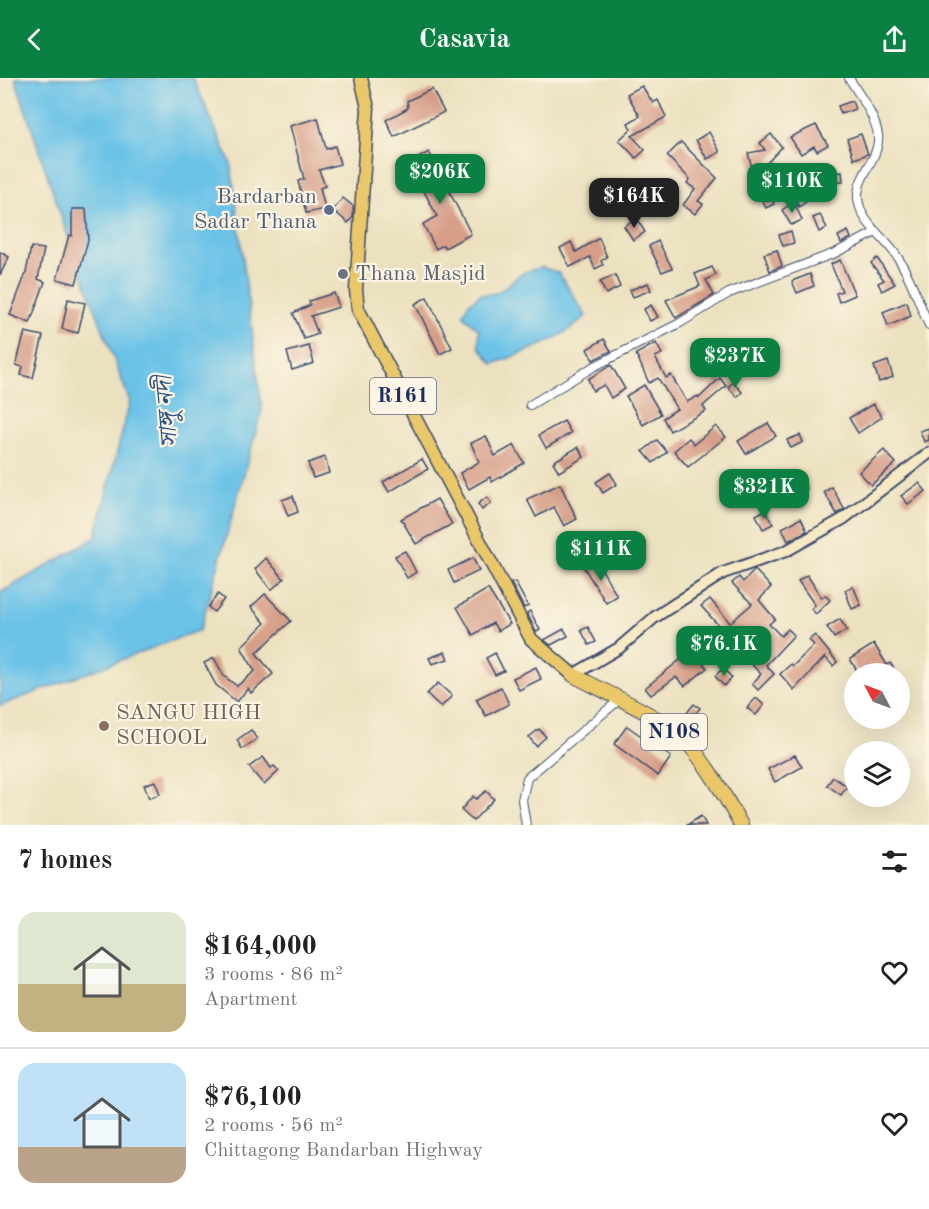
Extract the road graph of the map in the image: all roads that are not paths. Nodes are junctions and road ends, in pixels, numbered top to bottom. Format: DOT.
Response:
graph roads {
  1 [pos="361,78"];
  2 [pos="849,78"];
  3 [pos="876,232"];
  4 [pos="929,325"];
  5 [pos="530,405"];
  6 [pos="929,453"];
  7 [pos="573,675"];
  8 [pos="619,700"];
  9 [pos="526,825"];
  10 [pos="741,825"];
  1 -- 7 [label="main road, R161"];
  2 -- 3 [label="street"];
  3 -- 4 [label="street"];
  3 -- 5 [label="street"];
  6 -- 7 [label="main road"];
  7 -- 8 [label="highway, N108"];
  8 -- 9 [label="street"];
  8 -- 10 [label="highway, N108"];
}
